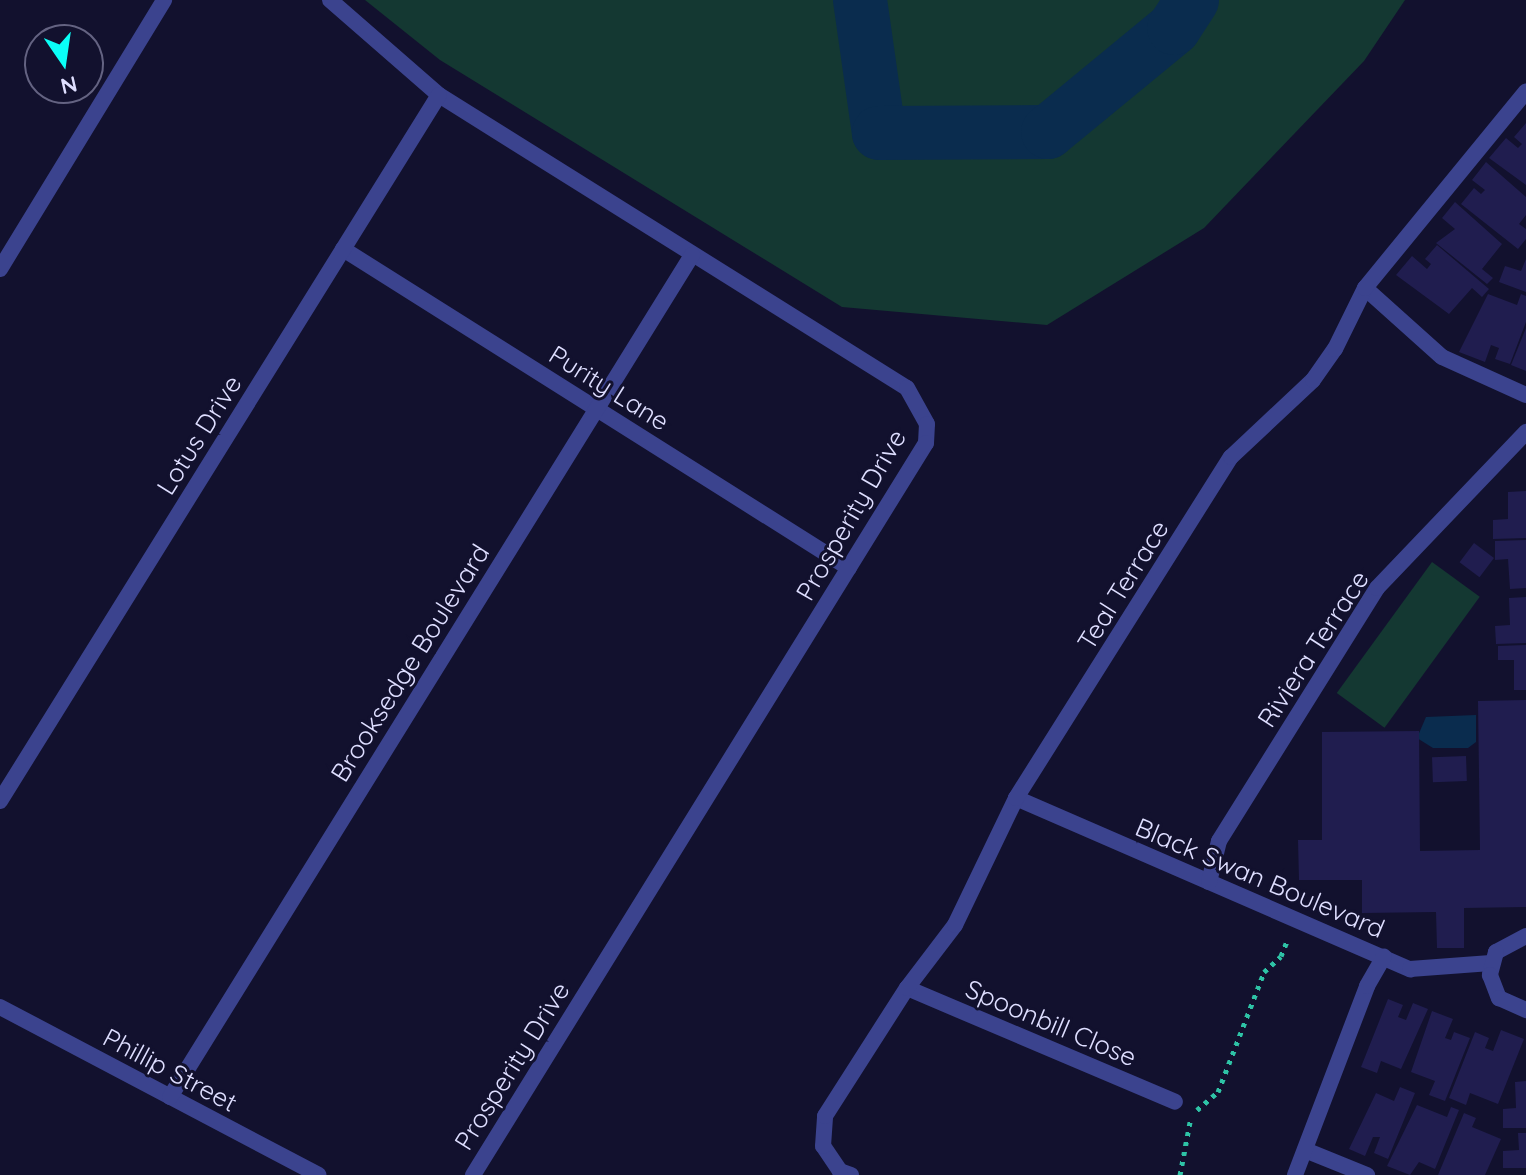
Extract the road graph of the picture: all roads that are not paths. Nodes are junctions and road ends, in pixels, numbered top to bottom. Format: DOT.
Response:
graph roads {
  1 [pos="164,0"];
  2 [pos="330,0"];
  3 [pos="1526,91"];
  4 [pos="439,95"];
  5 [pos="343,249"];
  6 [pos="692,255"];
  7 [pos="0,269"];
  8 [pos="1365,288"];
  9 [pos="1526,395"];
  10 [pos="595,407"];
  11 [pos="1526,432"];
  12 [pos="849,568"];
  13 [pos="1016,798"];
  14 [pos="0,801"];
  15 [pos="1209,882"];
  16 [pos="1526,936"];
  17 [pos="1384,957"];
  18 [pos="1491,963"];
  19 [pos="907,988"];
  20 [pos="0,1007"];
  21 [pos="1526,1010"];
  22 [pos="170,1097"];
  23 [pos="1175,1102"];
  24 [pos="1305,1150"];
  25 [pos="318,1175"];
  26 [pos="473,1175"];
  27 [pos="851,1175"];
  28 [pos="1295,1175"];
  29 [pos="1367,1175"];
  1 -- 7 [label="street"];
  2 -- 4 [label="street, Prosperity Drive"];
  3 -- 8 [label="street, Teal Terrace"];
  4 -- 5 [label="street, Lotus Drive"];
  4 -- 6 [label="street, Prosperity Drive"];
  5 -- 10 [label="street, Purity Lane"];
  5 -- 14 [label="street, Lotus Drive"];
  6 -- 10 [label="street, Brooksedge Boulevard"];
  6 -- 12 [label="street, Prosperity Drive"];
  8 -- 9 [label="street"];
  8 -- 13 [label="street, Teal Terrace"];
  10 -- 12 [label="street, Purity Lane"];
  10 -- 22 [label="street, Brooksedge Boulevard"];
  11 -- 15 [label="street, Riviera Terrace"];
  12 -- 26 [label="street, Prosperity Drive"];
  13 -- 15 [label="street, Black Swan Boulevard"];
  13 -- 19 [label="street, Teal Terrace"];
  15 -- 17 [label="street, Black Swan Boulevard"];
  16 -- 18 [label="street"];
  17 -- 18 [label="street, Black Swan Boulevard"];
  17 -- 24 [label="street"];
  18 -- 21 [label="street"];
  19 -- 23 [label="street, Spoonbill Close"];
  19 -- 27 [label="street, Teal Terrace"];
  20 -- 22 [label="street, Phillip Street"];
  22 -- 25 [label="street, Phillip Street"];
  24 -- 28 [label="street"];
  24 -- 29 [label="street"];
}
